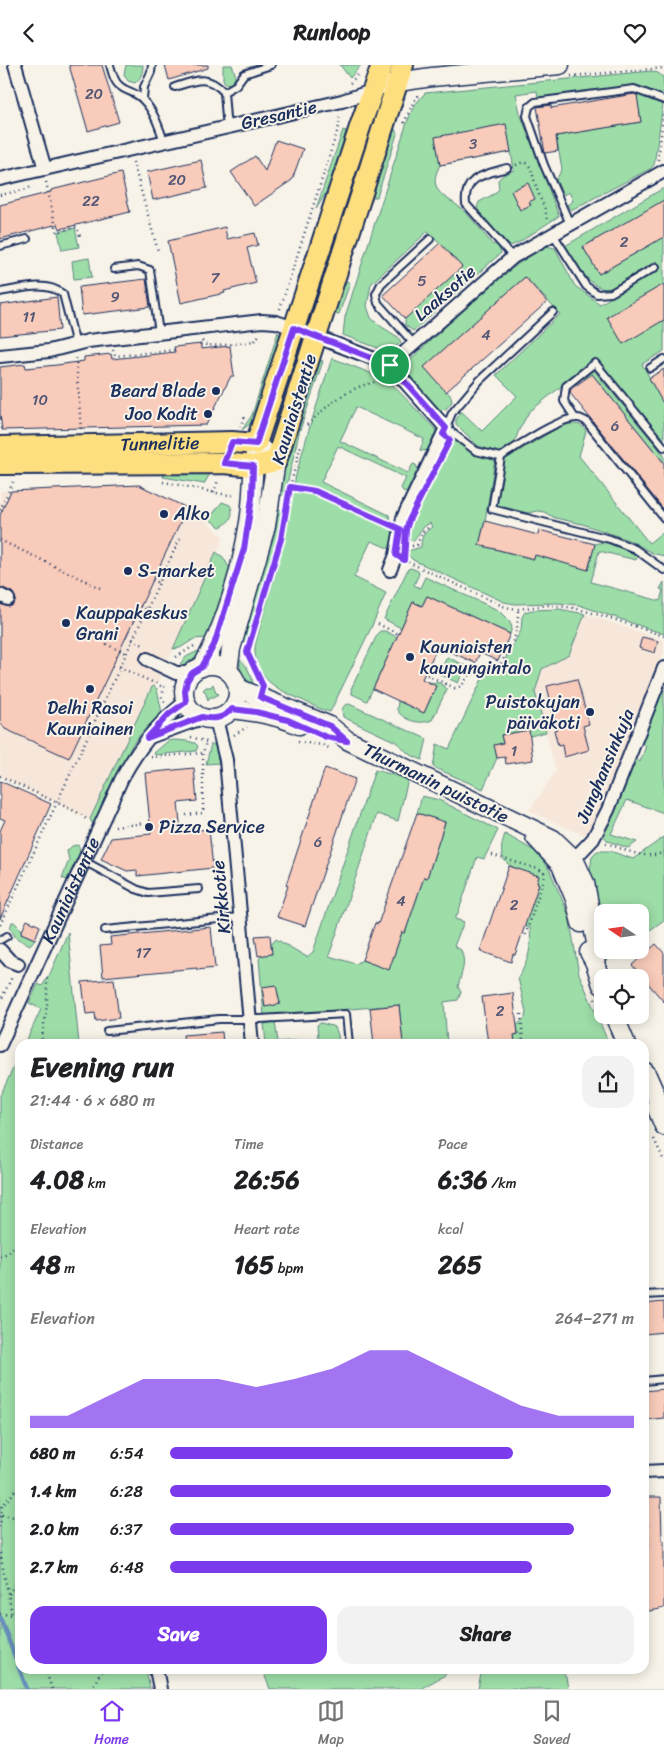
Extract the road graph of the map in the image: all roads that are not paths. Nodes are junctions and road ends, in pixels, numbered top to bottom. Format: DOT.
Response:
graph roads {
  1 [pos="15,65"];
  2 [pos="110,65"];
  3 [pos="152,65"];
  4 [pos="271,65"];
  5 [pos="382,65"];
  6 [pos="560,65"];
  7 [pos="400,73"];
  8 [pos="175,87"];
  9 [pos="372,91"];
  10 [pos="224,92"];
  11 [pos="143,99"];
  12 [pos="664,100"];
  13 [pos="228,127"];
  14 [pos="164,141"];
  15 [pos="507,168"];
  16 [pos="664,171"];
  17 [pos="45,174"];
  18 [pos="0,179"];
  19 [pos="570,225"];
  20 [pos="550,230"];
  21 [pos="27,239"];
  22 [pos="430,239"];
  23 [pos="0,246"];
  24 [pos="513,257"];
  25 [pos="656,267"];
  26 [pos="114,269"];
  27 [pos="0,292"];
  28 [pos="553,312"];
  29 [pos="281,328"];
  30 [pos="159,333"];
  31 [pos="317,337"];
  32 [pos="414,344"];
  33 [pos="76,345"];
  34 [pos="0,356"];
  35 [pos="664,359"];
  36 [pos="390,365"];
  37 [pos="650,368"];
  38 [pos="575,418"];
  39 [pos="446,428"];
  40 [pos="256,444"];
  41 [pos="0,447"];
  42 [pos="664,447"];
  43 [pos="501,457"];
  44 [pos="276,461"];
  45 [pos="0,464"];
  46 [pos="253,466"];
  47 [pos="664,518"];
  48 [pos="390,570"];
  49 [pos="664,570"];
  50 [pos="147,659"];
  51 [pos="664,667"];
  52 [pos="197,670"];
  53 [pos="228,671"];
  54 [pos="238,688"];
  55 [pos="186,702"];
  56 [pos="258,704"];
  57 [pos="232,709"];
  58 [pos="209,718"];
  59 [pos="147,738"];
  60 [pos="84,861"];
  61 [pos="568,862"];
  62 [pos="199,889"];
  63 [pos="240,917"];
  64 [pos="105,930"];
  65 [pos="7,936"];
  66 [pos="0,940"];
  67 [pos="0,951"];
  68 [pos="18,964"];
  69 [pos="595,969"];
  70 [pos="250,1019"];
  71 [pos="613,1024"];
  72 [pos="107,1031"];
  73 [pos="252,1039"];
  74 [pos="348,1039"];
  75 [pos="623,1039"];
  76 [pos="0,1045"];
  77 [pos="649,1085"];
  78 [pos="654,1100"];
  79 [pos="664,1126"];
  80 [pos="664,1294"];
  81 [pos="649,1295"];
  82 [pos="664,1379"];
  83 [pos="649,1380"];
  84 [pos="664,1471"];
  85 [pos="649,1472"];
  86 [pos="157,1674"];
  87 [pos="160,1689"];
  1 -- 17 [label="street"];
  2 -- 11 [label="lane"];
  3 -- 11 [label="lane"];
  4 -- 10 [label="lane"];
  5 -- 9 [label="main road, Kauniaistentie"];
  6 -- 7 [label="main road, Gresantie"];
  7 -- 9 [label="main road, Gresantie"];
  7 -- 31 [label="main road, Kauniaistentie"];
  8 -- 10 [label="lane"];
  9 -- 13 [label="street, Gresantie"];
  9 -- 29 [label="main road, Kauniaistentie"];
  10 -- 13 [label="lane"];
  11 -- 14 [label="lane"];
  12 -- 19 [label="lane"];
  13 -- 14 [label="street, Gresantie"];
  14 -- 17 [label="street, Gresantie"];
  15 -- 24 [label="lane"];
  16 -- 19 [label="street, Laaksotie"];
  17 -- 18 [label="street, Gresantie"];
  19 -- 20 [label="street, Laaksotie"];
  20 -- 24 [label="street, Laaksotie"];
  20 -- 25 [label="lane"];
  21 -- 23 [label="lane"];
  22 -- 32 [label="lane"];
  24 -- 32 [label="street, Laaksotie"];
  26 -- 30 [label="lane"];
  27 -- 33 [label="lane"];
  28 -- 39 [label="lane"];
  29 -- 30 [label="street"];
  29 -- 31 [label="street"];
  29 -- 40 [label="main road, Kauniaistentie"];
  30 -- 33 [label="street"];
  31 -- 36 [label="street"];
  31 -- 44 [label="main road, Kauniaistentie"];
  32 -- 36 [label="street, Laaksotie"];
  33 -- 34 [label="street"];
  35 -- 37 [label="lane"];
  36 -- 39 [label="street"];
  38 -- 42 [label="lane"];
  38 -- 43 [label="lane"];
  38 -- 47 [label="lane"];
  39 -- 43 [label="lane"];
  39 -- 48 [label="street"];
  40 -- 41 [label="main road, Tunnelitie"];
  40 -- 44 [label="main road"];
  40 -- 46 [label="main road, Kauniaistentie"];
  43 -- 49 [label="lane"];
  44 -- 46 [label="main road, Tunnelitie"];
  44 -- 53 [label="main road, Kauniaistentie"];
  45 -- 46 [label="main road, Tunnelitie"];
  46 -- 52 [label="main road, Kauniaistentie"];
  50 -- 52 [label="street"];
  51 -- 61 [label="street, Junghansinkuja"];
  52 -- 53 [label="main road"];
  52 -- 55 [label="main road"];
  53 -- 54 [label="main road"];
  54 -- 56 [label="main road, Thurmanin puistotie"];
  54 -- 57 [label="main road"];
  55 -- 58 [label="main road"];
  55 -- 59 [label="street, Kauniaistentie"];
  56 -- 57 [label="main road, Thurmanin puistotie"];
  56 -- 61 [label="main road, Thurmanin puistotie"];
  57 -- 58 [label="main road"];
  58 -- 59 [label="street"];
  58 -- 63 [label="street, Kirkkotie"];
  59 -- 60 [label="street, Kauniaistentie"];
  60 -- 62 [label="lane"];
  60 -- 76 [label="street, Kauniaistentie"];
  61 -- 69 [label="main road"];
  63 -- 64 [label="lane"];
  63 -- 70 [label="street, Kirkkotie"];
  65 -- 66 [label="lane"];
  67 -- 68 [label="street"];
  70 -- 72 [label="lane"];
  70 -- 73 [label="street, Kirkkotie"];
  70 -- 74 [label="lane"];
  71 -- 75 [label="main road"];
  77 -- 78 [label="main road"];
  78 -- 79 [label="main road"];
  80 -- 81 [label="lane"];
  82 -- 83 [label="lane"];
  84 -- 85 [label="street"];
  86 -- 87 [label="street"];
}
